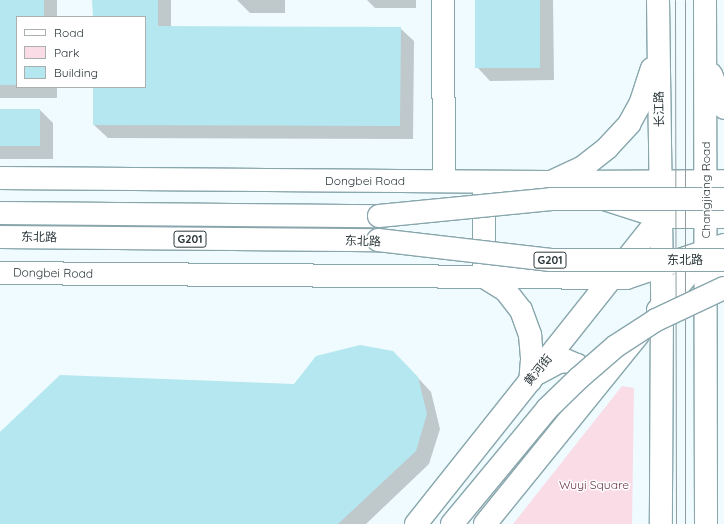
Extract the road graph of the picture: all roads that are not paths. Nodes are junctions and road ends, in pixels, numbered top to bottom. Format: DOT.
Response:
graph roads {
  1 [pos="443,0"];
  2 [pos="658,0"];
  3 [pos="705,0"];
  4 [pos="658,40"];
  5 [pos="706,56"];
  6 [pos="724,108"];
  7 [pos="0,178"];
  8 [pos="444,181"];
  9 [pos="484,181"];
  10 [pos="660,181"];
  11 [pos="715,181"];
  12 [pos="551,182"];
  13 [pos="724,199"];
  14 [pos="0,213"];
  15 [pos="660,217"];
  16 [pos="715,217"];
  17 [pos="0,237"];
  18 [pos="718,269"];
  19 [pos="661,272"];
  20 [pos="0,273"];
  21 [pos="484,277"];
  22 [pos="618,278"];
  23 [pos="685,278"];
  24 [pos="662,305"];
  25 [pos="530,381"];
  26 [pos="574,414"];
  27 [pos="416,524"];
  28 [pos="452,524"];
  29 [pos="485,524"];
  30 [pos="661,524"];
  31 [pos="706,524"];
  1 -- 8 [label="main road"];
  2 -- 4 [label="main road, 长江路"];
  3 -- 5 [label="main road, Changjiang Road"];
  4 -- 10 [label="main road, 长江路"];
  4 -- 12 [label="main road"];
  5 -- 6 [label="main road"];
  5 -- 11 [label="main road, Changjiang Road"];
  7 -- 8 [label="main road, Dongbei Road"];
  8 -- 9 [label="main road, Dongbei Road"];
  9 -- 12 [label="main road, Dongbei Road"];
  9 -- 21 [label="main road"];
  10 -- 11 [label="main road"];
  10 -- 12 [label="main road"];
  10 -- 15 [label="main road, 长江路"];
  11 -- 16 [label="main road, Changjiang Road"];
  12 -- 15 [label="main road, Dongbei Road"];
  13 -- 14 [label="main road, 东北路, bridge"];
  15 -- 16 [label="main road, Dongbei Road"];
  15 -- 19 [label="main road"];
  15 -- 22 [label="main road, 黄河街"];
  16 -- 18 [label="main road, Changjiang Road"];
  17 -- 18 [label="main road, 东北路 / G201, bridge"];
  18 -- 19 [label="main road, Dongbei Road"];
  18 -- 23 [label="main road"];
  18 -- 28 [label="main road, bridge"];
  18 -- 31 [label="main road, Changjiang Road"];
  19 -- 22 [label="main road, Dongbei Road"];
  19 -- 23 [label="main road"];
  19 -- 24 [label="main road"];
  20 -- 21 [label="main road, Dongbei Road"];
  21 -- 22 [label="main road, Dongbei Road"];
  21 -- 25 [label="main road"];
  22 -- 25 [label="main road, 黄河街"];
  23 -- 24 [label="main road"];
  24 -- 26 [label="main road"];
  24 -- 30 [label="main road"];
  25 -- 26 [label="main road"];
  25 -- 27 [label="main road, 黄河街"];
  26 -- 29 [label="main road"];
}
